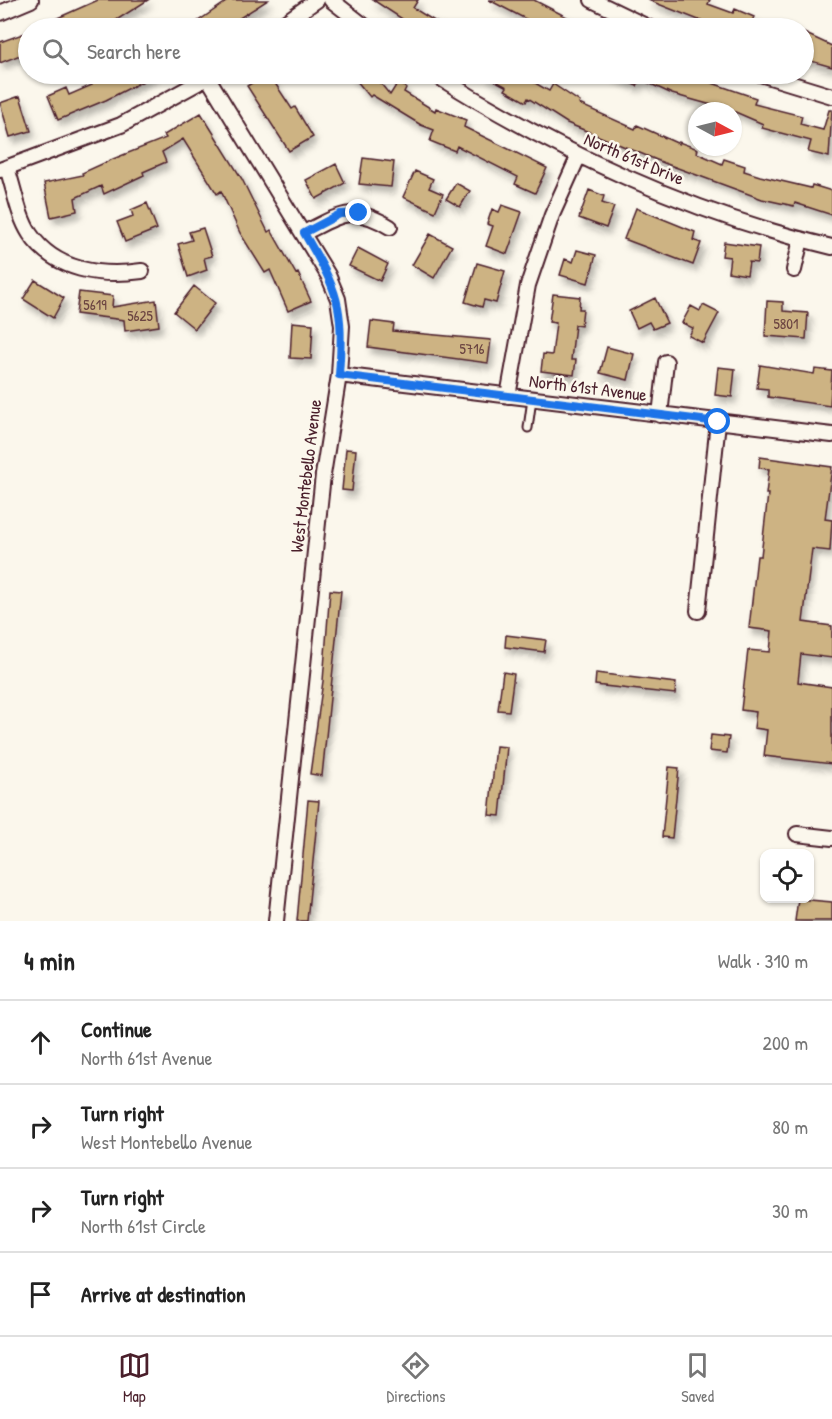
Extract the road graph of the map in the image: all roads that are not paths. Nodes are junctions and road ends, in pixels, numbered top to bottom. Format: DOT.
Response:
graph roads {
  1 [pos="32,0"];
  2 [pos="317,0"];
  3 [pos="331,0"];
  4 [pos="592,0"];
  5 [pos="0,13"];
  6 [pos="291,18"];
  7 [pos="354,18"];
  8 [pos="629,18"];
  9 [pos="196,84"];
  10 [pos="216,84"];
  11 [pos="450,84"];
  12 [pos="793,84"];
  13 [pos="832,96"];
  14 [pos="579,155"];
  15 [pos="4,169"];
  16 [pos="390,227"];
  17 [pos="304,233"];
  18 [pos="801,239"];
  19 [pos="832,246"];
  20 [pos="794,270"];
  21 [pos="142,271"];
  22 [pos="666,362"];
  23 [pos="339,375"];
  24 [pos="508,396"];
  25 [pos="532,399"];
  26 [pos="660,415"];
  27 [pos="718,422"];
  28 [pos="528,428"];
  29 [pos="832,435"];
  30 [pos="698,612"];
  31 [pos="797,834"];
  32 [pos="832,838"];
  33 [pos="276,921"];
  1 -- 5 [label="street"];
  2 -- 6 [label="street"];
  3 -- 7 [label="street"];
  4 -- 8 [label="street"];
  9 -- 15 [label="street"];
  10 -- 17 [label="street, West Montebello Avenue"];
  11 -- 14 [label="street, North 61st Drive"];
  12 -- 13 [label="street"];
  14 -- 18 [label="street, North 61st Drive"];
  14 -- 24 [label="street"];
  15 -- 21 [label="street"];
  16 -- 17 [label="street"];
  17 -- 23 [label="street, West Montebello Avenue"];
  18 -- 19 [label="street, North 61st Drive"];
  18 -- 20 [label="street"];
  22 -- 26 [label="street"];
  23 -- 24 [label="street, North 61st Avenue"];
  23 -- 33 [label="street, West Montebello Avenue"];
  24 -- 25 [label="street, North 61st Avenue"];
  25 -- 26 [label="street, North 61st Avenue"];
  25 -- 28 [label="lane"];
  26 -- 27 [label="street, North 61st Avenue"];
  27 -- 29 [label="street, North 61st Avenue"];
  27 -- 30 [label="street"];
  31 -- 32 [label="street"];
}
